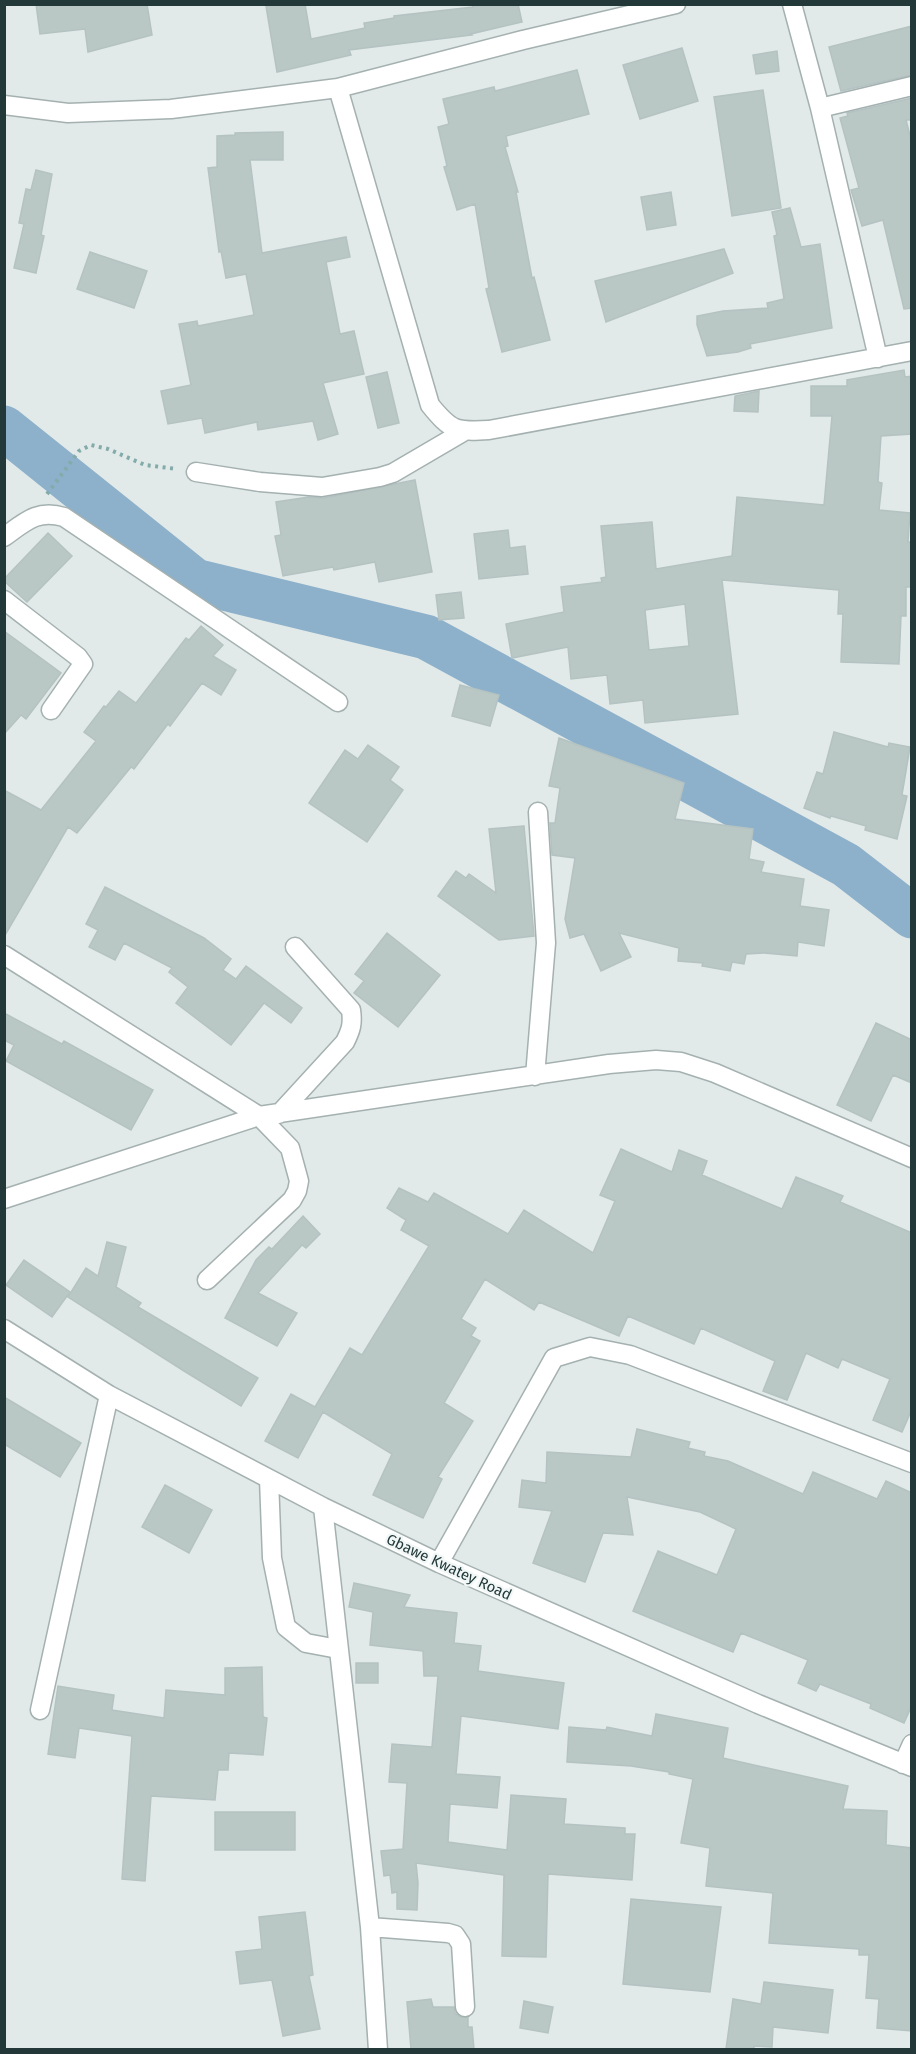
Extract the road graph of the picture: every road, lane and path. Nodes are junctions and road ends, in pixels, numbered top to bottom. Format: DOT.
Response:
graph roads {
  1 [pos="676,4"];
  2 [pos="792,4"];
  3 [pos="912,86"];
  4 [pos="338,88"];
  5 [pos="4,105"];
  6 [pos="820,108"];
  7 [pos="912,351"];
  8 [pos="878,358"];
  9 [pos="463,432"];
  10 [pos="196,472"];
  11 [pos="42,501"];
  12 [pos="4,537"];
  13 [pos="4,600"];
  14 [pos="338,702"];
  15 [pos="51,710"];
  16 [pos="538,812"];
  17 [pos="295,947"];
  18 [pos="4,955"];
  19 [pos="534,1077"];
  20 [pos="279,1114"];
  21 [pos="258,1116"];
  22 [pos="912,1158"];
  23 [pos="4,1199"];
  24 [pos="207,1280"];
  25 [pos="4,1329"];
  26 [pos="109,1395"];
  27 [pos="912,1463"];
  28 [pos="269,1479"];
  29 [pos="323,1507"];
  30 [pos="439,1563"];
  31 [pos="338,1649"];
  32 [pos="40,1710"];
  33 [pos="912,1744"];
  34 [pos="907,1766"];
  35 [pos="370,1927"];
  36 [pos="465,2007"];
  37 [pos="378,2049"];
  1 -- 4 [label="street"];
  2 -- 6 [label="street"];
  3 -- 6 [label="street"];
  4 -- 5 [label="street"];
  4 -- 9 [label="street"];
  6 -- 8 [label="street"];
  7 -- 8 [label="street"];
  8 -- 9 [label="street"];
  9 -- 10 [label="street"];
  10 -- 11 [label="path"];
  12 -- 14 [label="street"];
  13 -- 15 [label="street"];
  16 -- 19 [label="street"];
  17 -- 20 [label="street"];
  18 -- 21 [label="street"];
  19 -- 20 [label="street"];
  19 -- 22 [label="street"];
  20 -- 21 [label="street"];
  21 -- 23 [label="street"];
  21 -- 24 [label="street"];
  25 -- 26 [label="street, Gbawe Kwatey Road"];
  26 -- 28 [label="street, Gbawe Kwatey Road"];
  26 -- 32 [label="street"];
  27 -- 30 [label="street"];
  28 -- 29 [label="street, Gbawe Kwatey Road"];
  28 -- 31 [label="street"];
  29 -- 30 [label="street, Gbawe Kwatey Road"];
  29 -- 31 [label="street"];
  30 -- 34 [label="street, Gbawe Kwatey Road"];
  31 -- 35 [label="street"];
  33 -- 34 [label="street"];
  35 -- 36 [label="street"];
  35 -- 37 [label="street"];
}
